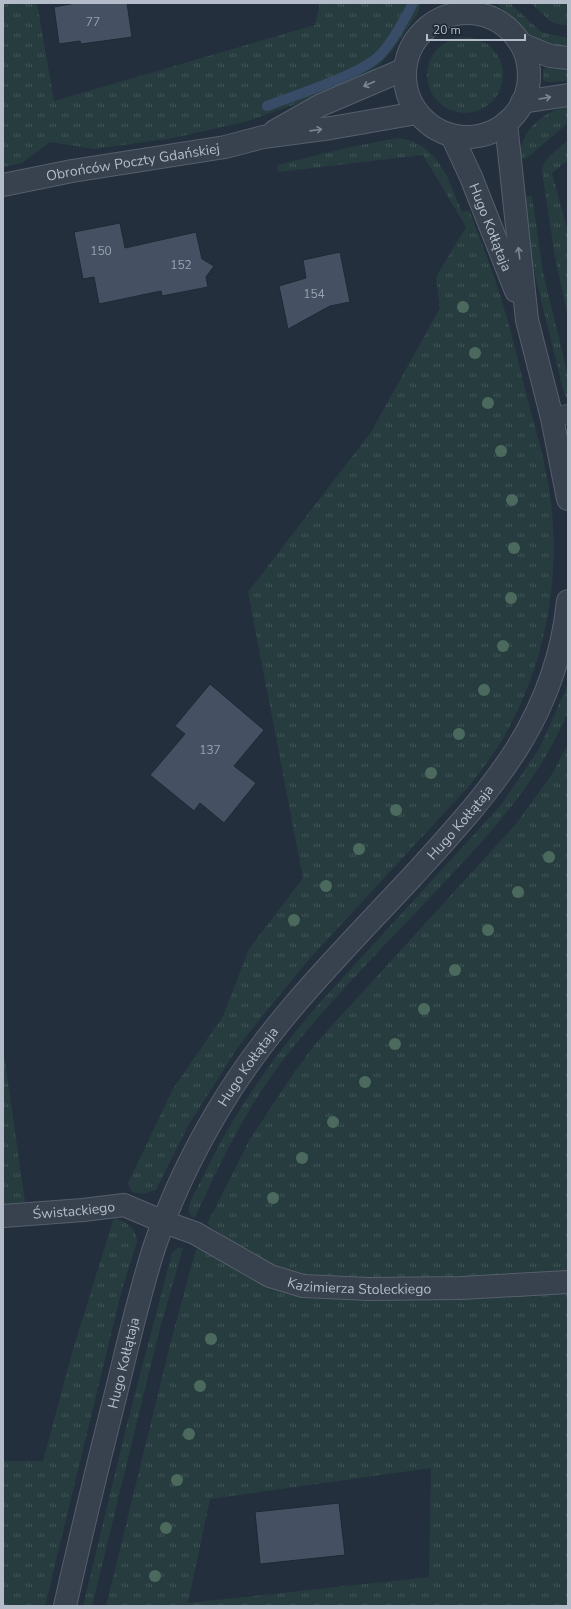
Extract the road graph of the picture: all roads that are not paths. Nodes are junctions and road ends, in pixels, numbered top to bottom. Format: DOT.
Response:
graph roads {
  1 [pos="484,10"];
  2 [pos="434,12"];
  3 [pos="521,44"];
  4 [pos="568,58"];
  5 [pos="405,69"];
  6 [pos="568,94"];
  7 [pos="522,102"];
  8 [pos="417,113"];
  9 [pos="506,123"];
  10 [pos="452,136"];
  11 [pos="264,137"];
  12 [pos="3,185"];
  13 [pos="527,320"];
  14 [pos="560,416"];
  15 [pos="568,499"];
  16 [pos="568,601"];
  17 [pos="3,1216"];
  18 [pos="164,1222"];
  19 [pos="568,1282"];
  20 [pos="65,1606"];
  1 -- 2 [label="street"];
  1 -- 3 [label="street"];
  2 -- 5 [label="street"];
  3 -- 4 [label="street"];
  3 -- 7 [label="street"];
  5 -- 8 [label="street"];
  5 -- 11 [label="street, Obrońców Poczty Gdańskiej, one-way"];
  7 -- 6 [label="street, one-way"];
  7 -- 9 [label="street"];
  8 -- 10 [label="street"];
  11 -- 8 [label="street, Obrońców Poczty Gdańskiej, one-way"];
  9 -- 10 [label="street"];
  13 -- 9 [label="street, Hugo Kołłątaja, one-way"];
  10 -- 13 [label="street, Hugo Kołłątaja"];
  11 -- 12 [label="street, Obrońców Poczty Gdańskiej"];
  13 -- 14 [label="street, Hugo Kołłątaja"];
  14 -- 15 [label="street, Hugo Kołłątaja"];
  16 -- 18 [label="street, Hugo Kołłątaja"];
  17 -- 18 [label="street, Świstackiego"];
  18 -- 19 [label="street, Kazimierza Stoleckiego"];
  18 -- 20 [label="street, Hugo Kołłątaja"];
}
